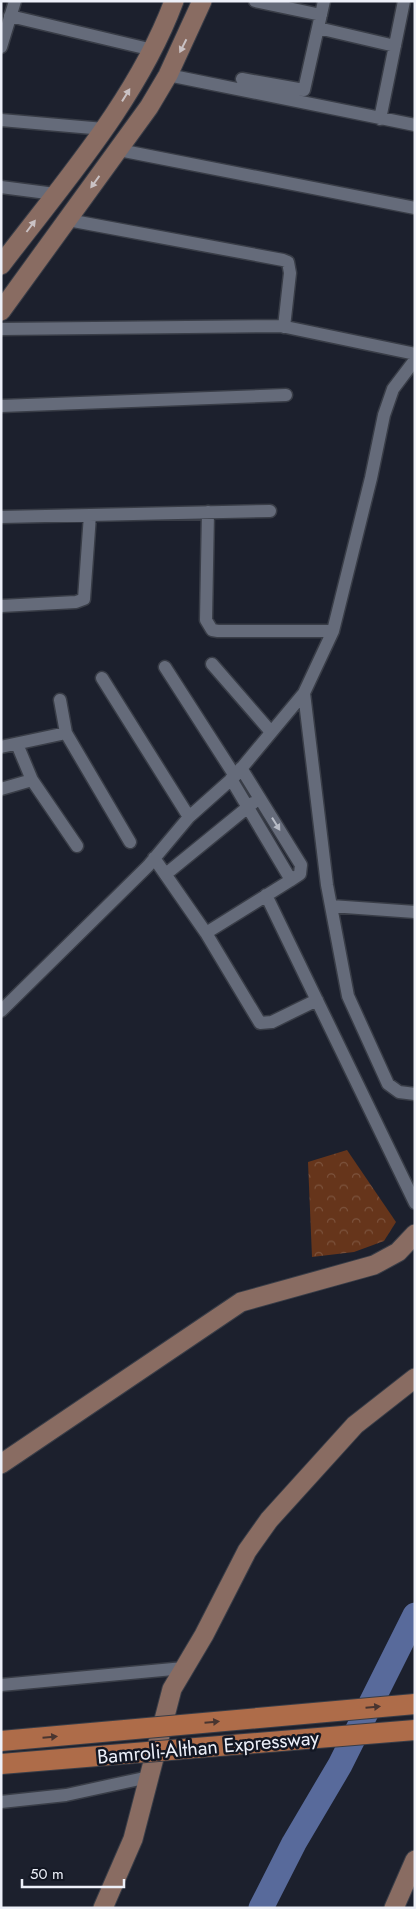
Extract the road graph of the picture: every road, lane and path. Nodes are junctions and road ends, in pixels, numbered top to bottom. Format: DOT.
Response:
graph roads {
  1 [pos="15,1"];
  2 [pos="174,1"];
  3 [pos="202,1"];
  4 [pos="255,1"];
  5 [pos="324,1"];
  6 [pos="400,2"];
  7 [pos="10,16"];
  8 [pos="320,22"];
  9 [pos="395,46"];
  10 [pos="1,47"];
  11 [pos="153,50"];
  12 [pos="168,75"];
  13 [pos="242,79"];
  14 [pos="380,118"];
  15 [pos="1,120"];
  16 [pos="415,125"];
  17 [pos="104,129"];
  18 [pos="118,150"];
  19 [pos="1,187"];
  20 [pos="55,194"];
  21 [pos="415,208"];
  22 [pos="68,220"];
  23 [pos="5,256"];
  24 [pos="1,311"];
  25 [pos="284,327"];
  26 [pos="1,329"];
  27 [pos="415,354"];
  28 [pos="415,360"];
  29 [pos="286,395"];
  30 [pos="1,406"];
  31 [pos="270,511"];
  32 [pos="208,512"];
  33 [pos="90,515"];
  34 [pos="1,517"];
  35 [pos="1,606"];
  36 [pos="333,631"];
  37 [pos="212,664"];
  38 [pos="165,666"];
  39 [pos="102,678"];
  40 [pos="304,693"];
  41 [pos="60,700"];
  42 [pos="271,732"];
  43 [pos="66,733"];
  44 [pos="18,744"];
  45 [pos="1,747"];
  46 [pos="236,774"];
  47 [pos="32,780"];
  48 [pos="1,789"];
  49 [pos="259,798"];
  50 [pos="248,807"];
  51 [pos="189,817"];
  52 [pos="130,842"];
  53 [pos="77,846"];
  54 [pos="154,858"];
  55 [pos="166,874"];
  56 [pos="291,880"];
  57 [pos="266,895"];
  58 [pos="331,906"];
  59 [pos="415,912"];
  60 [pos="206,933"];
  61 [pos="316,1000"];
  62 [pos="1,1011"];
  63 [pos="415,1094"];
  64 [pos="415,1203"];
  65 [pos="415,1234"];
  66 [pos="415,1378"];
  67 [pos="1,1464"];
  68 [pos="184,1668"];
  69 [pos="1,1685"];
  70 [pos="415,1704"];
  71 [pos="415,1730"];
  72 [pos="1,1741"];
  73 [pos="1,1764"];
  74 [pos="150,1777"];
  75 [pos="1,1802"];
  76 [pos="415,1860"];
  77 [pos="103,1908"];
  78 [pos="394,1908"];
  1 -- 7 [label="street"];
  2 -- 11 [label="street"];
  3 -- 12 [label="street, one-way"];
  4 -- 8 [label="street"];
  5 -- 8 [label="street"];
  6 -- 9 [label="street"];
  7 -- 10 [label="street"];
  7 -- 11 [label="street"];
  8 -- 9 [label="street"];
  8 -- 13 [label="street"];
  9 -- 14 [label="street"];
  17 -- 11 [label="street, one-way"];
  12 -- 14 [label="street"];
  12 -- 18 [label="street"];
  14 -- 16 [label="street"];
  15 -- 17 [label="street"];
  17 -- 20 [label="street"];
  18 -- 21 [label="street"];
  18 -- 22 [label="street, one-way"];
  19 -- 20 [label="street"];
  23 -- 20 [label="street, one-way"];
  22 -- 24 [label="street"];
  22 -- 25 [label="street"];
  25 -- 26 [label="street"];
  25 -- 27 [label="street"];
  28 -- 36 [label="street"];
  29 -- 30 [label="street"];
  31 -- 32 [label="street"];
  32 -- 33 [label="street"];
  32 -- 36 [label="street"];
  33 -- 34 [label="street"];
  33 -- 35 [label="street"];
  36 -- 40 [label="street"];
  37 -- 42 [label="street"];
  38 -- 46 [label="street"];
  39 -- 51 [label="street"];
  40 -- 42 [label="street"];
  40 -- 58 [label="street"];
  41 -- 43 [label="street"];
  42 -- 46 [label="street"];
  43 -- 44 [label="street"];
  43 -- 52 [label="street"];
  44 -- 45 [label="street"];
  44 -- 47 [label="street"];
  46 -- 49 [label="street"];
  46 -- 50 [label="street"];
  46 -- 51 [label="street"];
  47 -- 48 [label="street"];
  47 -- 53 [label="street"];
  49 -- 50 [label="street"];
  49 -- 56 [label="street, one-way"];
  50 -- 55 [label="street"];
  50 -- 56 [label="street"];
  51 -- 54 [label="street"];
  54 -- 55 [label="street"];
  54 -- 62 [label="street"];
  55 -- 60 [label="street"];
  56 -- 57 [label="street"];
  57 -- 60 [label="street"];
  57 -- 61 [label="street"];
  58 -- 59 [label="street"];
  58 -- 63 [label="street"];
  60 -- 61 [label="street"];
  61 -- 64 [label="street"];
  65 -- 67 [label="street"];
  66 -- 68 [label="street"];
  68 -- 69 [label="street"];
  68 -- 74 [label="street"];
  72 -- 70 [label="main road, one-way, bridge"];
  71 -- 73 [label="main road, Bamroli-Althan Expressway, bridge"];
  74 -- 75 [label="street"];
  74 -- 77 [label="street"];
  76 -- 78 [label="street"];
}
